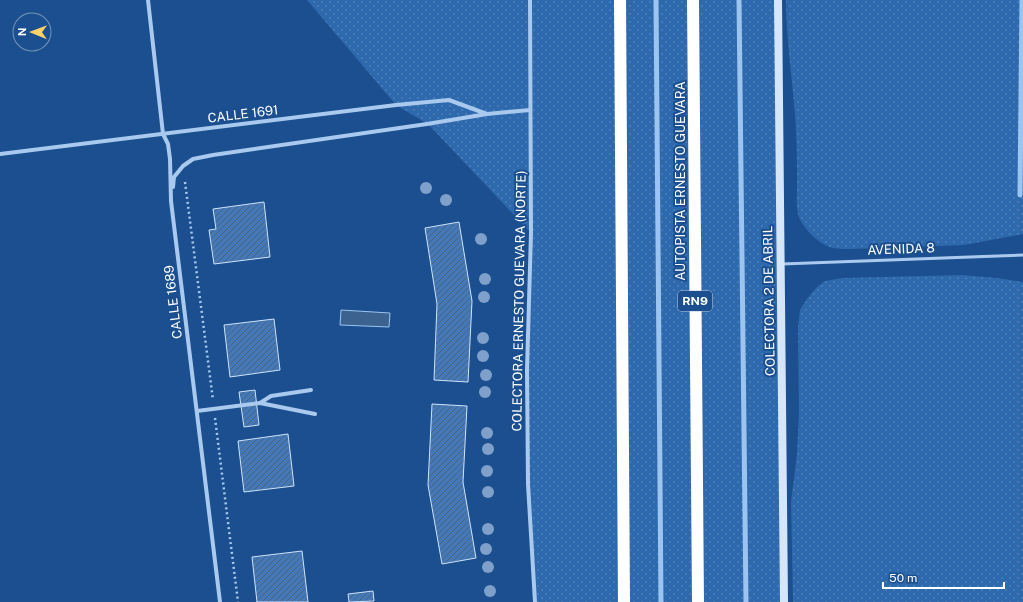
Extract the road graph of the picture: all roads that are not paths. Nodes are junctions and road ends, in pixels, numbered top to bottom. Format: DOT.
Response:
graph roads {
  1 [pos="148,0"];
  2 [pos="530,0"];
  3 [pos="620,0"];
  4 [pos="693,0"];
  5 [pos="778,0"];
  6 [pos="530,110"];
  7 [pos="487,114"];
  8 [pos="163,134"];
  9 [pos="0,154"];
  10 [pos="171,201"];
  11 [pos="1023,255"];
  12 [pos="780,264"];
  13 [pos="310,390"];
  14 [pos="260,403"];
  15 [pos="196,411"];
  16 [pos="315,414"];
  17 [pos="220,602"];
  18 [pos="535,602"];
  19 [pos="624,602"];
  20 [pos="698,602"];
  21 [pos="784,602"];
  1 -- 8 [label="street, CALLE 1689"];
  2 -- 6 [label="street, COLECTORA ERNESTO GUEVARA (NORTE)"];
  3 -- 19 [label="highway"];
  4 -- 20 [label="highway, AUTOPISTA ERNESTO GUEVARA / RN9"];
  5 -- 12 [label="main road, COLECTORA 2 DE ABRIL"];
  6 -- 7 [label="street, CALLE 1691"];
  6 -- 18 [label="street, COLECTORA ERNESTO GUEVARA (NORTE)"];
  7 -- 8 [label="street, CALLE 1691"];
  7 -- 10 [label="street, CALLE 1691"];
  8 -- 9 [label="street, CALLE 1691"];
  8 -- 10 [label="street, CALLE 1689"];
  10 -- 15 [label="street, CALLE 1689"];
  11 -- 12 [label="lane, AVENIDA 8"];
  12 -- 21 [label="main road, COLECTORA 2 DE ABRIL"];
  13 -- 14 [label="street"];
  14 -- 15 [label="street"];
  14 -- 16 [label="street"];
  15 -- 17 [label="street, CALLE 1689"];
}
